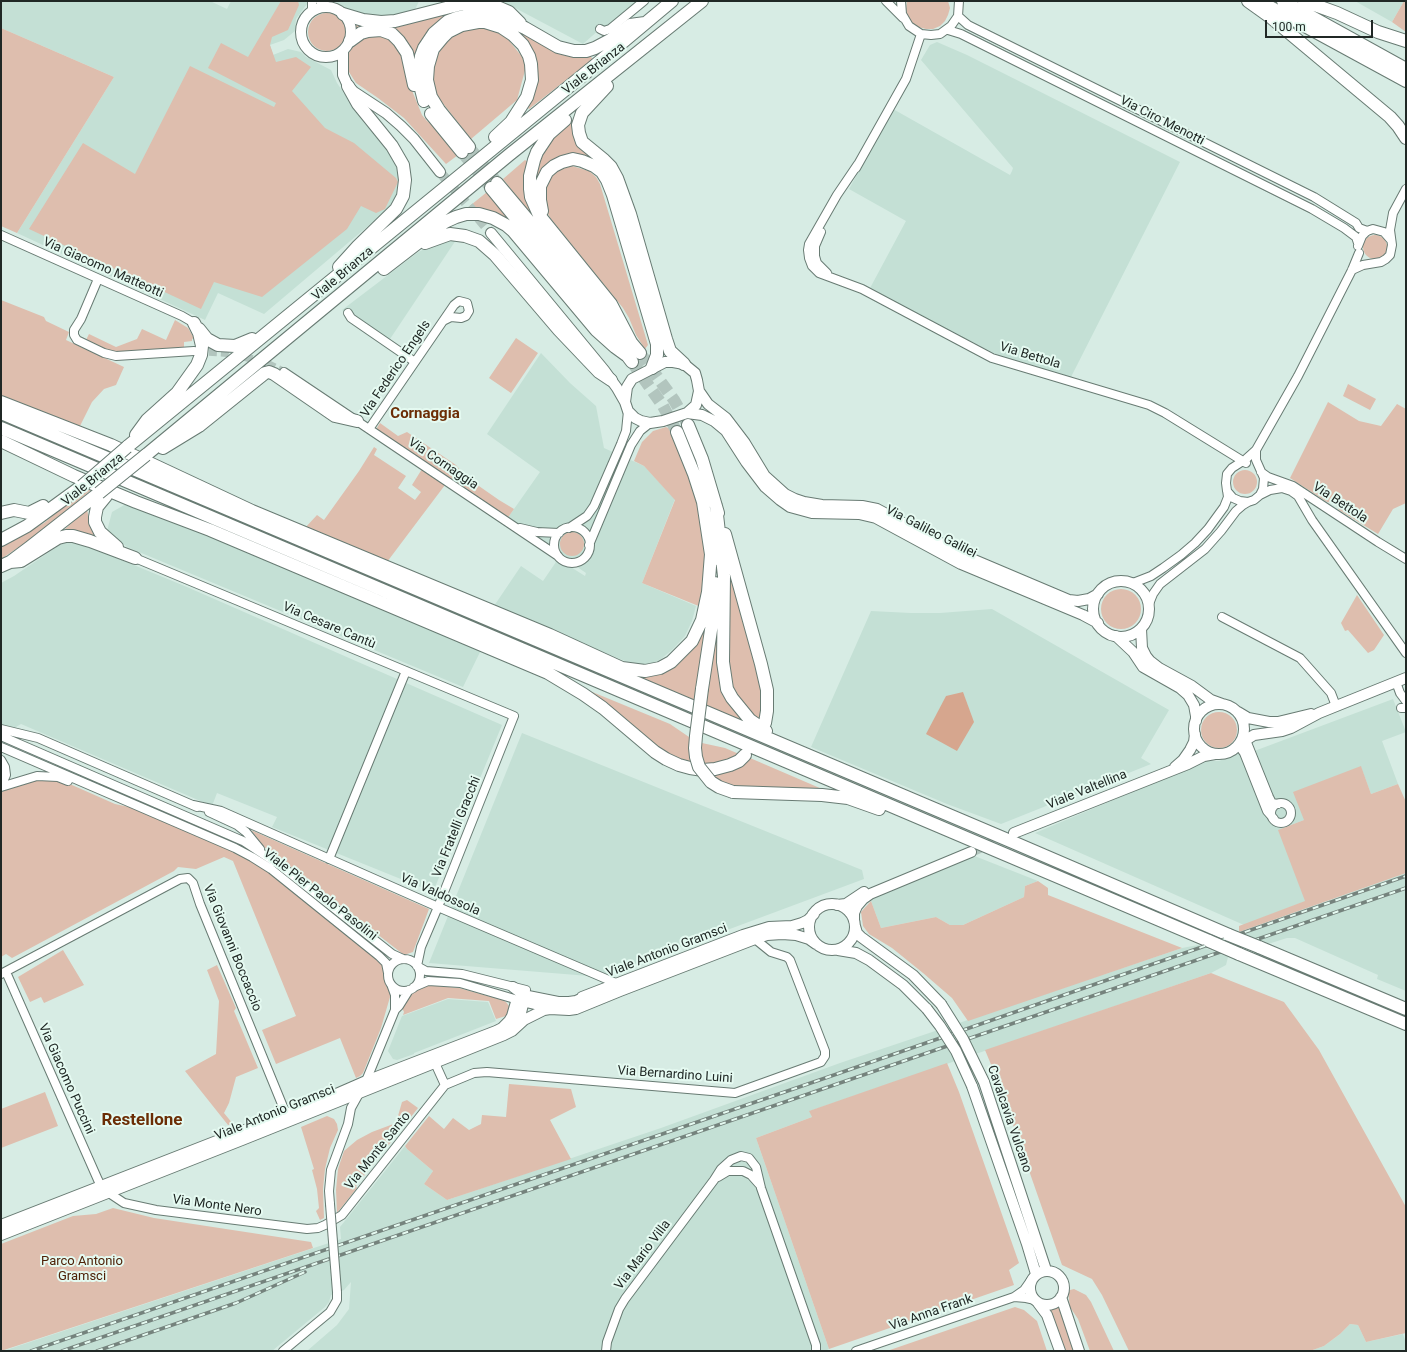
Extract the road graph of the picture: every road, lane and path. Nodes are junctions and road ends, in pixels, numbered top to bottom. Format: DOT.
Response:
graph roads {
  1 [pos="644,1"];
  2 [pos="672,1"];
  3 [pos="702,1"];
  4 [pos="886,1"];
  5 [pos="901,1"];
  6 [pos="959,1"];
  7 [pos="1248,1"];
  8 [pos="1259,1"];
  9 [pos="1283,1"];
  10 [pos="1304,1"];
  11 [pos="324,4"];
  12 [pos="312,6"];
  13 [pos="343,14"];
  14 [pos="958,16"];
  15 [pos="903,18"];
  16 [pos="645,23"];
  17 [pos="525,28"];
  18 [pos="600,30"];
  19 [pos="948,30"];
  20 [pos="921,34"];
  21 [pos="1406,41"];
  22 [pos="346,46"];
  23 [pos="634,56"];
  24 [pos="324,57"];
  25 [pos="1406,69"];
  26 [pos="343,74"];
  27 [pos="1406,81"];
  28 [pos="348,86"];
  29 [pos="607,86"];
  30 [pos="424,101"];
  31 [pos="1406,138"];
  32 [pos="440,172"];
  33 [pos="463,172"];
  34 [pos="494,185"];
  35 [pos="1406,189"];
  36 [pos="1393,213"];
  37 [pos="1370,230"];
  38 [pos="552,232"];
  39 [pos="491,233"];
  40 [pos="1,235"];
  41 [pos="1391,241"];
  42 [pos="1358,244"];
  43 [pos="1359,253"];
  44 [pos="395,261"];
  45 [pos="1373,263"];
  46 [pos="1352,270"];
  47 [pos="98,279"];
  48 [pos="327,284"];
  49 [pos="339,296"];
  50 [pos="348,313"];
  51 [pos="443,322"];
  52 [pos="194,323"];
  53 [pos="265,334"];
  54 [pos="194,351"];
  55 [pos="633,354"];
  56 [pos="415,362"];
  57 [pos="684,364"];
  58 [pos="652,368"];
  59 [pos="604,370"];
  60 [pos="284,372"];
  61 [pos="611,380"];
  62 [pos="632,380"];
  63 [pos="699,392"];
  64 [pos="1,402"];
  65 [pos="627,406"];
  66 [pos="1,413"];
  67 [pos="688,419"];
  68 [pos="357,421"];
  69 [pos="650,423"];
  70 [pos="1,428"];
  71 [pos="369,429"];
  72 [pos="677,432"];
  73 [pos="1,441"];
  74 [pos="128,447"];
  75 [pos="1223,448"];
  76 [pos="1256,450"];
  77 [pos="148,456"];
  78 [pos="1242,463"];
  79 [pos="1230,470"];
  80 [pos="1260,470"];
  81 [pos="82,486"];
  82 [pos="1227,490"];
  83 [pos="102,494"];
  84 [pos="1259,496"];
  85 [pos="1251,501"];
  86 [pos="716,506"];
  87 [pos="1,513"];
  88 [pos="515,527"];
  89 [pos="569,528"];
  90 [pos="559,533"];
  91 [pos="1,540"];
  92 [pos="589,545"];
  93 [pos="711,554"];
  94 [pos="558,556"];
  95 [pos="135,558"];
  96 [pos="1406,558"];
  97 [pos="6,564"];
  98 [pos="1134,583"];
  99 [pos="1098,594"];
  100 [pos="1149,604"];
  101 [pos="1222,616"];
  102 [pos="1098,623"];
  103 [pos="1141,629"];
  104 [pos="1116,636"];
  105 [pos="1406,654"];
  106 [pos="406,671"];
  107 [pos="1406,678"];
  108 [pos="1396,682"];
  109 [pos="1224,704"];
  110 [pos="1336,706"];
  111 [pos="1404,706"];
  112 [pos="1236,710"];
  113 [pos="1319,713"];
  114 [pos="514,716"];
  115 [pos="1196,721"];
  116 [pos="765,723"];
  117 [pos="1,729"];
  118 [pos="1195,734"];
  119 [pos="1,736"];
  120 [pos="1243,740"];
  121 [pos="1,747"];
  122 [pos="1215,754"];
  123 [pos="745,755"];
  124 [pos="1,760"];
  125 [pos="1170,771"];
  126 [pos="1,786"];
  127 [pos="117,797"];
  128 [pos="1278,804"];
  129 [pos="193,805"];
  130 [pos="944,813"];
  131 [pos="1274,819"];
  132 [pos="924,820"];
  133 [pos="253,826"];
  134 [pos="1014,833"];
  135 [pos="265,854"];
  136 [pos="329,859"];
  137 [pos="837,905"];
  138 [pos="438,907"];
  139 [pos="814,914"];
  140 [pos="855,923"];
  141 [pos="755,939"];
  142 [pos="816,944"];
  143 [pos="420,947"];
  144 [pos="836,950"];
  145 [pos="405,959"];
  146 [pos="417,966"];
  147 [pos="3,973"];
  148 [pos="388,973"];
  149 [pos="391,984"];
  150 [pos="618,984"];
  151 [pos="513,987"];
  152 [pos="411,988"];
  153 [pos="521,999"];
  154 [pos="554,1009"];
  155 [pos="1406,1009"];
  156 [pos="395,1010"];
  157 [pos="1406,1024"];
  158 [pos="504,1035"];
  159 [pos="435,1063"];
  160 [pos="366,1081"];
  161 [pos="445,1085"];
  162 [pos="360,1093"];
  163 [pos="286,1114"];
  164 [pos="714,1180"];
  165 [pos="760,1188"];
  166 [pos="105,1190"];
  167 [pos="1,1225"];
  168 [pos="325,1225"];
  169 [pos="1,1235"];
  170 [pos="1038,1275"];
  171 [pos="1014,1297"];
  172 [pos="1061,1297"];
  173 [pos="1036,1301"];
  174 [pos="817,1349"];
  175 [pos="283,1351"];
  176 [pos="606,1351"];
  177 [pos="856,1351"];
  178 [pos="1060,1351"];
  179 [pos="1079,1351"];
  1 -- 18 [label="street"];
  2 -- 16 [label="highway, Viale Brianza"];
  3 -- 23 [label="highway, Viale Brianza"];
  4 -- 15 [label="street"];
  5 -- 15 [label="street"];
  6 -- 14 [label="street"];
  7 -- 31 [label="highway"];
  8 -- 27 [label="highway"];
  9 -- 25 [label="highway"];
  10 -- 21 [label="highway"];
  11 -- 12 [label="main road"];
  11 -- 13 [label="main road"];
  12 -- 24 [label="main road"];
  13 -- 17 [label="highway"];
  13 -- 22 [label="main road"];
  14 -- 19 [label="street"];
  14 -- 37 [label="street, Via Ciro Menotti"];
  15 -- 20 [label="street"];
  16 -- 17 [label="highway"];
  16 -- 33 [label="highway, Viale Brianza"];
  17 -- 30 [label="highway"];
  19 -- 20 [label="street"];
  19 -- 42 [label="street, Via Ciro Menotti"];
  20 -- 75 [label="street, Via Bettola"];
  22 -- 24 [label="main road"];
  22 -- 26 [label="main road"];
  22 -- 30 [label="highway"];
  23 -- 29 [label="highway"];
  23 -- 49 [label="highway, Viale Brianza"];
  24 -- 26 [label="main road"];
  26 -- 28 [label="main road"];
  28 -- 32 [label="main road"];
  28 -- 48 [label="highway"];
  29 -- 38 [label="highway"];
  29 -- 57 [label="highway"];
  30 -- 33 [label="highway"];
  33 -- 48 [label="highway, Viale Brianza"];
  34 -- 55 [label="highway"];
  35 -- 36 [label="street"];
  36 -- 37 [label="street"];
  36 -- 41 [label="street"];
  37 -- 41 [label="street"];
  37 -- 42 [label="street"];
  38 -- 55 [label="highway"];
  38 -- 58 [label="highway"];
  39 -- 59 [label="main road"];
  40 -- 47 [label="street, Via Giacomo Matteotti"];
  41 -- 45 [label="street"];
  42 -- 43 [label="street"];
  43 -- 45 [label="street"];
  43 -- 46 [label="street"];
  44 -- 49 [label="highway"];
  44 -- 55 [label="highway"];
  44 -- 61 [label="highway"];
  45 -- 46 [label="street"];
  46 -- 76 [label="street"];
  47 -- 52 [label="street, Via Giacomo Matteotti"];
  47 -- 54 [label="street"];
  48 -- 53 [label="highway, Viale Brianza"];
  49 -- 77 [label="highway, Viale Brianza"];
  50 -- 56 [label="street"];
  51 -- 56 [label="street, Via Federico Engels"];
  52 -- 53 [label="highway"];
  52 -- 74 [label="highway"];
  53 -- 74 [label="highway, Viale Brianza"];
  56 -- 71 [label="street, Via Federico Engels"];
  57 -- 58 [label="main road"];
  57 -- 63 [label="main road"];
  58 -- 62 [label="main road"];
  59 -- 61 [label="main road"];
  59 -- 62 [label="main road"];
  60 -- 68 [label="street, Via Cornaggia"];
  61 -- 65 [label="main road"];
  62 -- 65 [label="main road"];
  63 -- 67 [label="main road"];
  63 -- 99 [label="main road, Via Galileo Galilei"];
  64 -- 93 [label="highway"];
  65 -- 69 [label="main road"];
  65 -- 89 [label="street"];
  66 -- 130 [label="highway"];
  67 -- 69 [label="main road"];
  67 -- 86 [label="highway"];
  67 -- 102 [label="main road, Via Galileo Galilei"];
  68 -- 71 [label="street, Via Cornaggia"];
  68 -- 77 [label="highway"];
  69 -- 92 [label="street"];
  70 -- 132 [label="highway"];
  71 -- 88 [label="street, Via Cornaggia"];
  72 -- 93 [label="highway"];
  73 -- 123 [label="highway"];
  74 -- 81 [label="highway, Viale Brianza, bridge"];
  75 -- 78 [label="street, Via Bettola"];
  75 -- 79 [label="street"];
  76 -- 78 [label="street"];
  76 -- 80 [label="street"];
  77 -- 83 [label="highway, Viale Brianza, bridge"];
  78 -- 79 [label="street"];
  78 -- 80 [label="street"];
  79 -- 82 [label="street"];
  80 -- 84 [label="street"];
  80 -- 96 [label="street, Via Bettola"];
  81 -- 87 [label="highway"];
  81 -- 91 [label="highway, Viale Brianza"];
  82 -- 85 [label="street"];
  82 -- 98 [label="street"];
  83 -- 95 [label="highway"];
  83 -- 97 [label="highway, Viale Brianza"];
  84 -- 85 [label="street"];
  84 -- 105 [label="street"];
  85 -- 100 [label="street"];
  86 -- 116 [label="highway"];
  86 -- 130 [label="highway"];
  88 -- 90 [label="street, Via Cornaggia"];
  88 -- 94 [label="street, Via Cornaggia"];
  89 -- 90 [label="street"];
  89 -- 92 [label="street"];
  90 -- 94 [label="street"];
  92 -- 94 [label="street"];
  93 -- 132 [label="highway, bridge"];
  95 -- 97 [label="highway"];
  95 -- 106 [label="street, Via Cesare Cantù"];
  98 -- 99 [label="main road"];
  98 -- 100 [label="main road"];
  99 -- 102 [label="main road"];
  100 -- 103 [label="main road"];
  101 -- 110 [label="street"];
  102 -- 104 [label="main road"];
  103 -- 104 [label="main road"];
  103 -- 109 [label="main road"];
  104 -- 115 [label="main road"];
  106 -- 114 [label="street, Via Cesare Cantù"];
  106 -- 136 [label="street"];
  107 -- 108 [label="main road"];
  108 -- 110 [label="main road"];
  108 -- 111 [label="street"];
  109 -- 112 [label="main road"];
  109 -- 115 [label="main road"];
  110 -- 113 [label="main road"];
  112 -- 113 [label="main road"];
  112 -- 120 [label="main road"];
  113 -- 120 [label="main road"];
  114 -- 138 [label="street, Via Fratelli Gracchi"];
  115 -- 118 [label="main road"];
  117 -- 129 [label="street, Viale Pier Paolo Pasolini"];
  118 -- 122 [label="main road"];
  118 -- 125 [label="main road, Viale Valtellina"];
  119 -- 135 [label="street, Viale Pier Paolo Pasolini"];
  120 -- 122 [label="main road"];
  120 -- 128 [label="street"];
  120 -- 131 [label="street"];
  121 -- 127 [label="street, Viale Pier Paolo Pasolini"];
  122 -- 125 [label="main road, Viale Valtellina"];
  124 -- 126 [label="street, Viale Pier Paolo Pasolini"];
  125 -- 134 [label="main road, Viale Valtellina"];
  126 -- 127 [label="street, Viale Pier Paolo Pasolini"];
  127 -- 148 [label="street, Viale Pier Paolo Pasolini"];
  128 -- 131 [label="street"];
  128 -- 131 [label="street"];
  129 -- 133 [label="street, Viale Pier Paolo Pasolini"];
  129 -- 135 [label="street, Viale Pier Paolo Pasolini"];
  130 -- 155 [label="highway, bridge"];
  132 -- 157 [label="highway, bridge"];
  133 -- 136 [label="street, Via Valdossola"];
  135 -- 145 [label="street, Viale Pier Paolo Pasolini"];
  136 -- 138 [label="street, Via Valdossola"];
  137 -- 139 [label="main road"];
  137 -- 140 [label="main road"];
  137 -- 140 [label="main road"];
  138 -- 143 [label="street, Via Fratelli Gracchi"];
  138 -- 150 [label="street, Via Valdossola"];
  139 -- 142 [label="main road"];
  139 -- 150 [label="main road, Viale Antonio Gramsci"];
  140 -- 144 [label="main road"];
  140 -- 170 [label="main road, Cavalcavia Vulcano, bridge"];
  141 -- 142 [label="main road, Viale Antonio Gramsci"];
  141 -- 154 [label="main road, Viale Antonio Gramsci"];
  141 -- 161 [label="street, Via Bernardino Luini"];
  142 -- 144 [label="main road"];
  143 -- 145 [label="street, Via Fratelli Gracchi"];
  143 -- 146 [label="street, Via Fratelli Gracchi"];
  144 -- 170 [label="main road, Cavalcavia Vulcano, bridge"];
  145 -- 146 [label="street"];
  145 -- 148 [label="street"];
  146 -- 151 [label="street"];
  146 -- 152 [label="street"];
  147 -- 163 [label="street, Via Giovanni Boccaccio"];
  147 -- 166 [label="street, Via Giacomo Puccini"];
  148 -- 149 [label="street"];
  149 -- 152 [label="street"];
  149 -- 156 [label="street"];
  150 -- 153 [label="main road, Viale Antonio Gramsci"];
  151 -- 153 [label="main road"];
  152 -- 153 [label="street"];
  152 -- 156 [label="street"];
  153 -- 154 [label="main road, Viale Antonio Gramsci"];
  153 -- 158 [label="main road"];
  153 -- 160 [label="main road, Viale Antonio Gramsci"];
  154 -- 158 [label="main road, Viale Antonio Gramsci"];
  156 -- 160 [label="street"];
  158 -- 159 [label="main road, Viale Antonio Gramsci"];
  159 -- 161 [label="street"];
  159 -- 162 [label="main road, Viale Antonio Gramsci"];
  160 -- 162 [label="street"];
  160 -- 163 [label="main road, Viale Antonio Gramsci"];
  161 -- 168 [label="street, Via Monte Santo"];
  162 -- 166 [label="main road, Viale Antonio Gramsci"];
  162 -- 175 [label="street, bridge"];
  163 -- 166 [label="main road, Viale Antonio Gramsci"];
  164 -- 165 [label="street, Via Mario Villa"];
  164 -- 165 [label="street, Via Mario Villa"];
  164 -- 176 [label="street, Via Mario Villa"];
  165 -- 174 [label="street, Via Mario Villa"];
  166 -- 167 [label="main road, Viale Antonio Gramsci"];
  166 -- 168 [label="street, Via Monte Nero"];
  166 -- 169 [label="main road, Viale Antonio Gramsci"];
  170 -- 171 [label="street, Via Anna Frank"];
  170 -- 172 [label="main road"];
  170 -- 173 [label="main road"];
  171 -- 173 [label="street, Via Anna Frank"];
  171 -- 177 [label="street, Via Anna Frank"];
  172 -- 173 [label="main road"];
  172 -- 179 [label="main road"];
  173 -- 178 [label="main road"];
}
